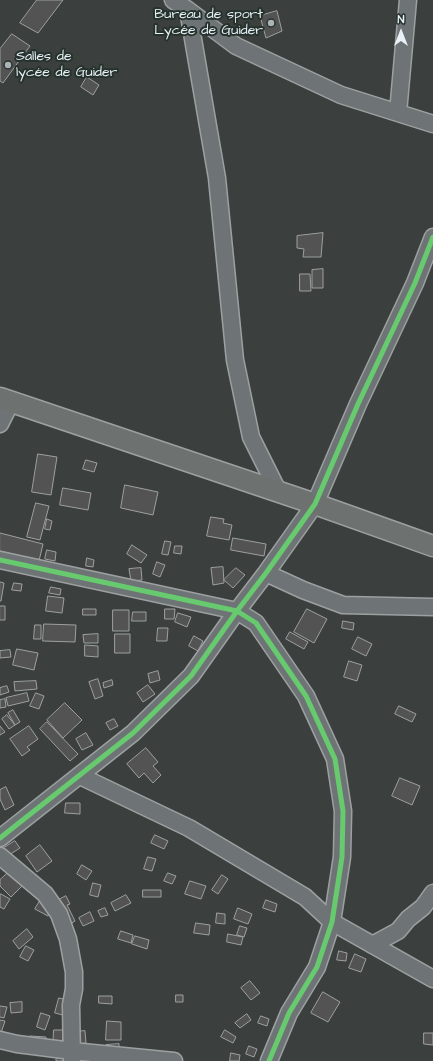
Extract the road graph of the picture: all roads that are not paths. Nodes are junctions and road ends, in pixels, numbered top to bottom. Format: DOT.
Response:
graph roads {
  1 [pos="173,0"];
  2 [pos="408,0"];
  3 [pos="188,10"];
  4 [pos="398,113"];
  5 [pos="433,124"];
  6 [pos="433,237"];
  7 [pos="6,400"];
  8 [pos="0,424"];
  9 [pos="278,491"];
  10 [pos="315,504"];
  11 [pos="433,546"];
  12 [pos="0,560"];
  13 [pos="266,573"];
  14 [pos="433,607"];
  15 [pos="237,611"];
  16 [pos="80,776"];
  17 [pos="0,838"];
  18 [pos="0,856"];
  19 [pos="433,893"];
  20 [pos="332,922"];
  21 [pos="372,945"];
  22 [pos="433,978"];
  23 [pos="0,1040"];
  24 [pos="72,1056"];
  25 [pos="174,1061"];
  26 [pos="269,1061"];
  1 -- 3 [label="street"];
  2 -- 4 [label="street"];
  3 -- 4 [label="street"];
  3 -- 9 [label="street"];
  4 -- 5 [label="street"];
  6 -- 10 [label="street"];
  7 -- 8 [label="street"];
  7 -- 9 [label="main road"];
  9 -- 10 [label="main road"];
  10 -- 11 [label="main road"];
  10 -- 13 [label="street"];
  12 -- 15 [label="street"];
  13 -- 14 [label="street"];
  13 -- 15 [label="street"];
  15 -- 16 [label="street"];
  15 -- 20 [label="street"];
  16 -- 17 [label="street"];
  16 -- 20 [label="street"];
  18 -- 24 [label="street"];
  19 -- 21 [label="street"];
  20 -- 21 [label="street"];
  20 -- 26 [label="street"];
  21 -- 22 [label="street"];
  23 -- 24 [label="street"];
  24 -- 25 [label="street"];
}
